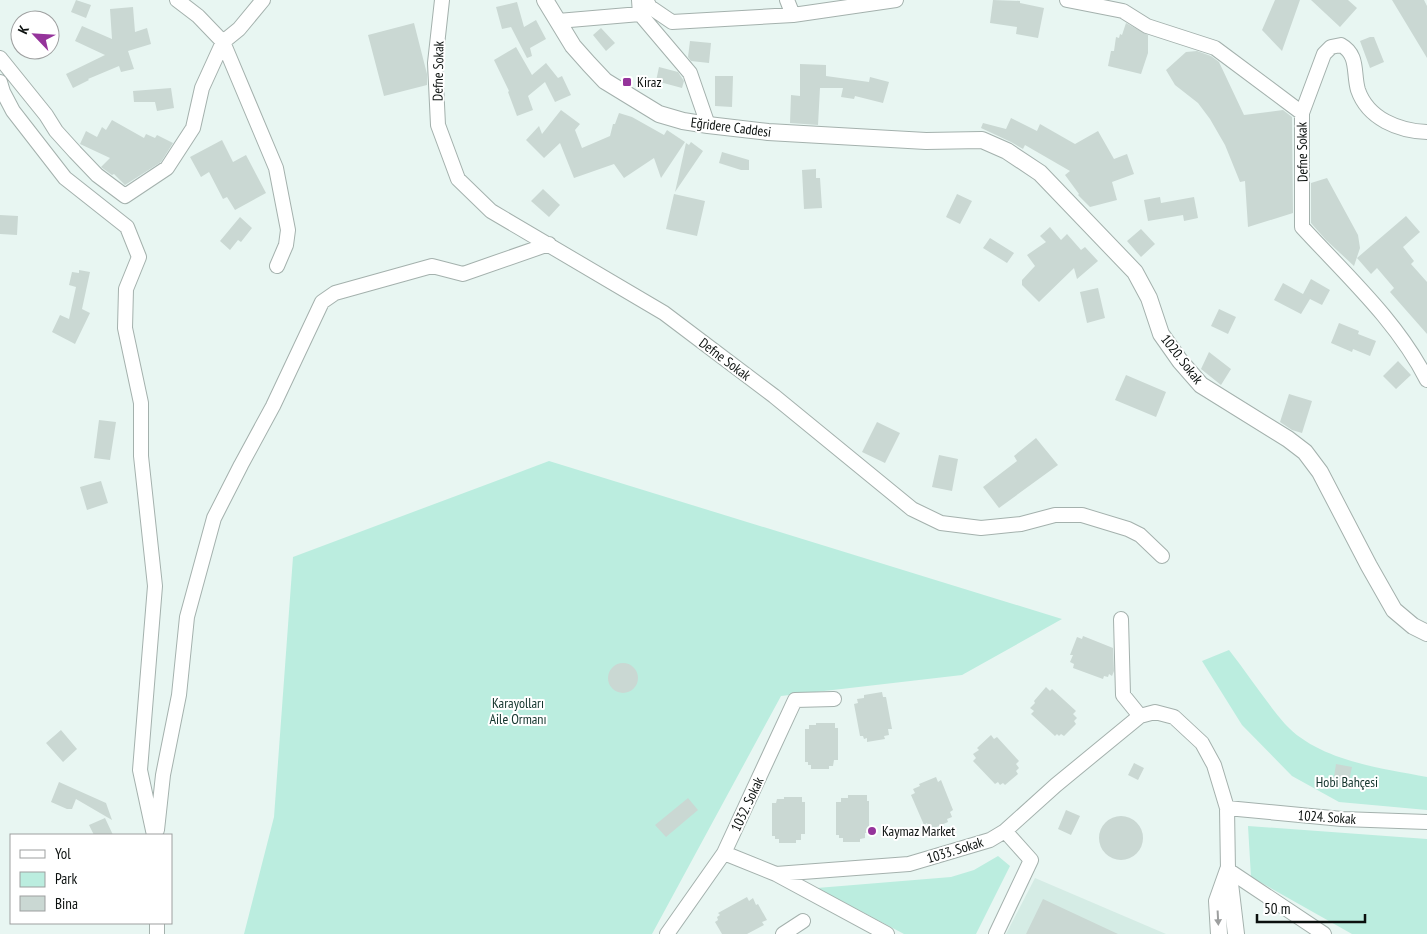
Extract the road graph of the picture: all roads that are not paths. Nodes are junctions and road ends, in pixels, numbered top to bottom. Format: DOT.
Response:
graph roads {
  1 [pos="177,0"];
  2 [pos="263,0"];
  3 [pos="442,0"];
  4 [pos="545,0"];
  5 [pos="639,0"];
  6 [pos="646,0"];
  7 [pos="787,0"];
  8 [pos="896,0"];
  9 [pos="1067,0"];
  10 [pos="640,14"];
  11 [pos="793,16"];
  12 [pos="558,21"];
  13 [pos="223,42"];
  14 [pos="0,58"];
  15 [pos="0,82"];
  16 [pos="1302,113"];
  17 [pos="708,125"];
  18 [pos="1427,132"];
  19 [pos="969,139"];
  20 [pos="549,244"];
  21 [pos="277,266"];
  22 [pos="1427,380"];
  23 [pos="1162,556"];
  24 [pos="1121,619"];
  25 [pos="1427,632"];
  26 [pos="834,699"];
  27 [pos="1140,716"];
  28 [pos="1227,808"];
  29 [pos="1427,822"];
  30 [pos="1006,832"];
  31 [pos="155,834"];
  32 [pos="155,834"];
  33 [pos="724,853"];
  34 [pos="1228,870"];
  35 [pos="776,874"];
  36 [pos="803,920"];
  37 [pos="667,934"];
  38 [pos="783,934"];
  39 [pos="887,934"];
  40 [pos="996,934"];
  41 [pos="1218,934"];
  42 [pos="1236,934"];
  43 [pos="1324,934"];
  1 -- 13 [label="street"];
  2 -- 13 [label="street"];
  3 -- 20 [label="street, Defne Sokak"];
  4 -- 12 [label="street, Eğridere Caddesi"];
  5 -- 10 [label="street"];
  6 -- 11 [label="street"];
  7 -- 11 [label="street"];
  8 -- 11 [label="street"];
  9 -- 16 [label="street, Defne Sokak"];
  10 -- 12 [label="street"];
  10 -- 17 [label="street"];
  12 -- 17 [label="street, Eğridere Caddesi"];
  13 -- 14 [label="street"];
  13 -- 21 [label="street"];
  15 -- 32 [label="street"];
  16 -- 18 [label="street"];
  16 -- 22 [label="street, Defne Sokak"];
  17 -- 19 [label="street, Eğridere Caddesi"];
  19 -- 25 [label="street, 1020. Sokak"];
  20 -- 23 [label="street, Defne Sokak"];
  20 -- 31 [label="street"];
  24 -- 27 [label="street"];
  26 -- 33 [label="street, 1032. Sokak"];
  27 -- 28 [label="street"];
  27 -- 30 [label="street, 1033. Sokak"];
  28 -- 29 [label="street, 1024. Sokak"];
  28 -- 34 [label="street"];
  30 -- 35 [label="street, 1033. Sokak"];
  30 -- 40 [label="street"];
  33 -- 35 [label="street, 1033. Sokak"];
  33 -- 37 [label="street, 1032. Sokak"];
  34 -- 41 [label="street, one-way"];
  34 -- 42 [label="street"];
  34 -- 43 [label="street"];
  35 -- 39 [label="street"];
  36 -- 38 [label="street"];
}
